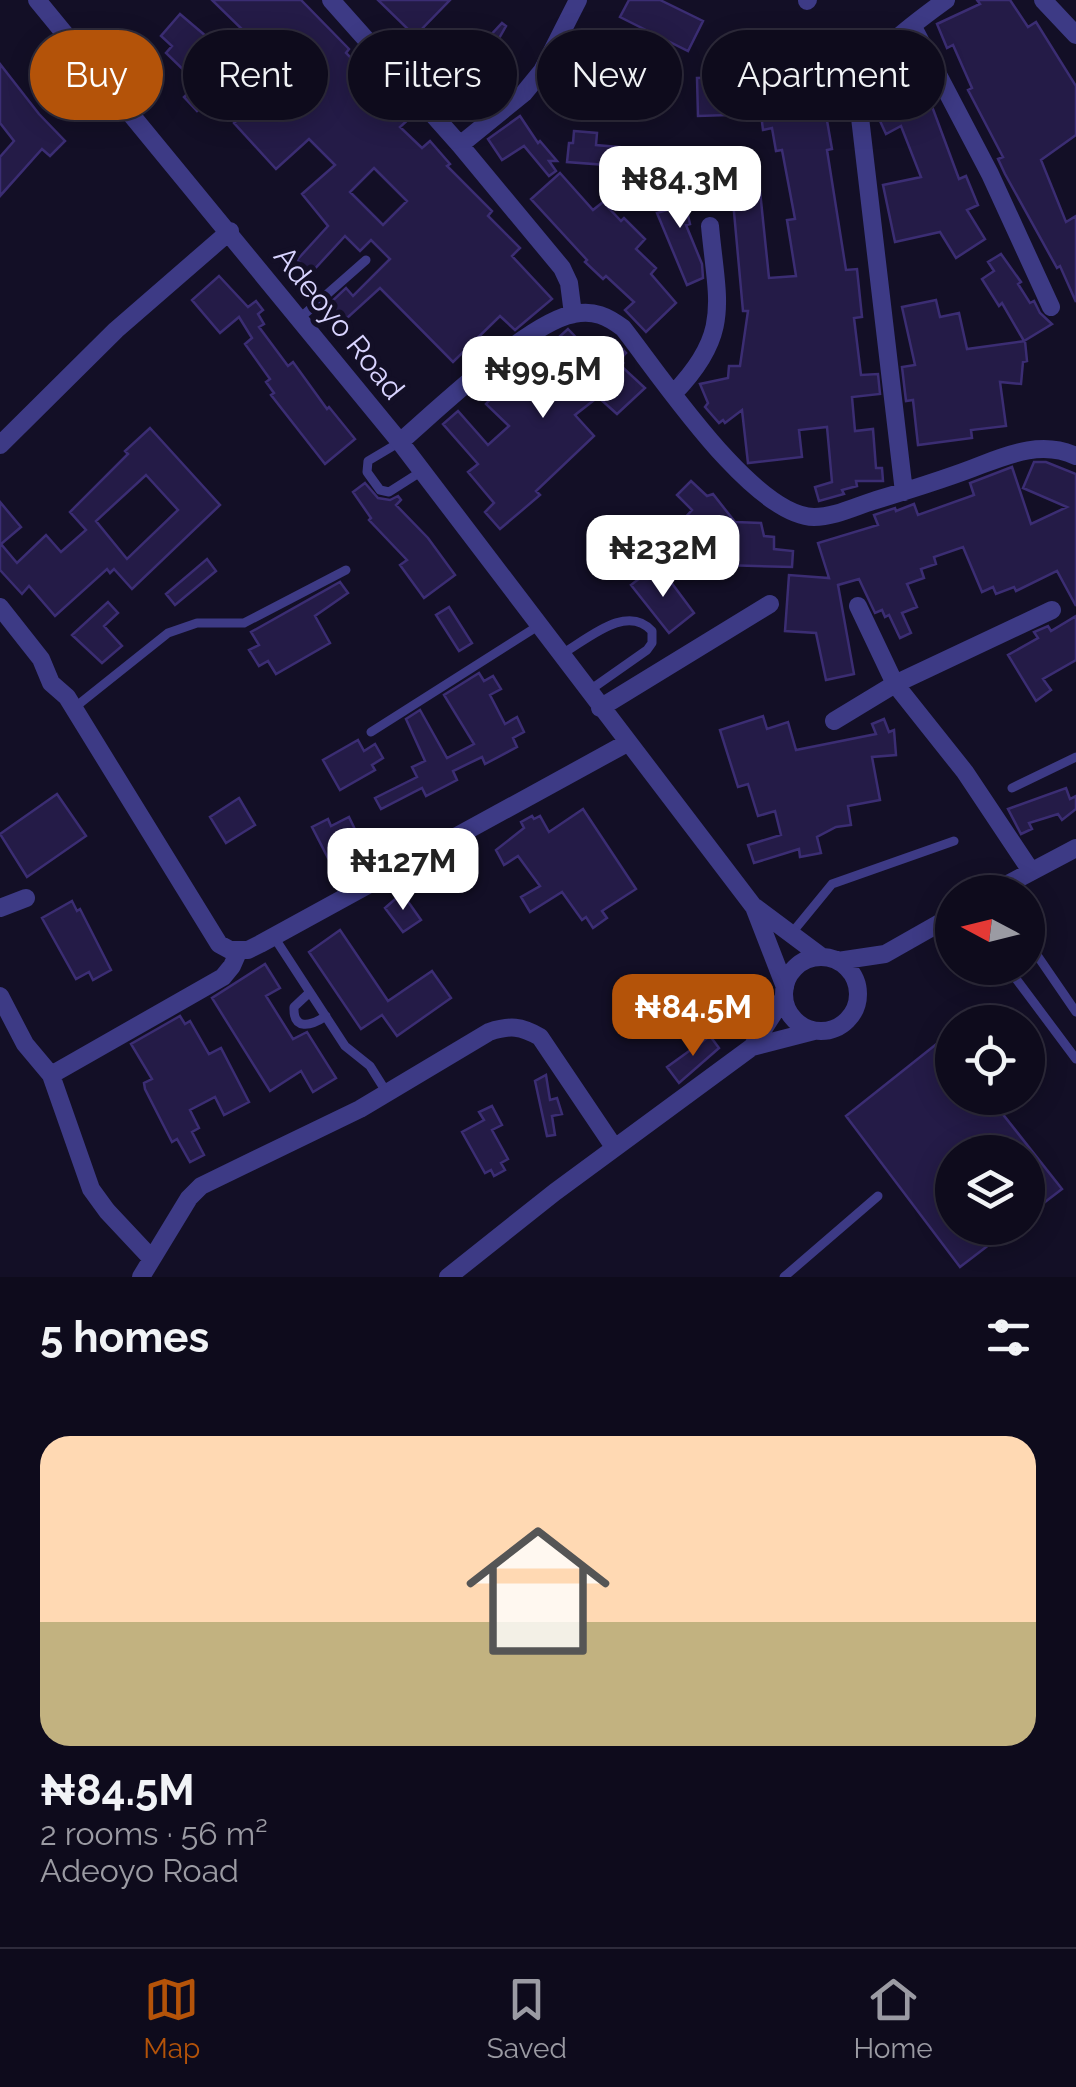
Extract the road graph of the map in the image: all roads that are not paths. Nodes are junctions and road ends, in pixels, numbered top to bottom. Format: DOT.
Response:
graph roads {
  1 [pos="578,0"];
  2 [pos="946,0"];
  3 [pos="1044,0"];
  4 [pos="39,1"];
  5 [pos="342,3"];
  6 [pos="913,27"];
  7 [pos="1076,34"];
  8 [pos="460,145"];
  9 [pos="710,226"];
  10 [pos="230,232"];
  11 [pos="366,260"];
  12 [pos="1051,306"];
  13 [pos="573,314"];
  14 [pos="300,318"];
  15 [pos="674,393"];
  16 [pos="400,442"];
  17 [pos="0,445"];
  18 [pos="1076,456"];
  19 [pos="422,471"];
  20 [pos="904,492"];
  21 [pos="346,570"];
  22 [pos="770,604"];
  23 [pos="858,606"];
  24 [pos="0,607"];
  25 [pos="1052,610"];
  26 [pos="538,626"];
  27 [pos="560,655"];
  28 [pos="896,684"];
  29 [pos="588,692"];
  30 [pos="74,708"];
  31 [pos="600,708"];
  32 [pos="834,721"];
  33 [pos="372,732"];
  34 [pos="626,744"];
  35 [pos="1076,756"];
  36 [pos="1012,788"];
  37 [pos="954,841"];
  38 [pos="1076,848"];
  39 [pos="1031,870"];
  40 [pos="1022,875"];
  41 [pos="26,898"];
  42 [pos="754,907"];
  43 [pos="0,908"];
  44 [pos="935,926"];
  45 [pos="791,934"];
  46 [pos="274,937"];
  47 [pos="239,950"];
  48 [pos="885,954"];
  49 [pos="830,959"];
  50 [pos="1045,967"];
  51 [pos="1021,985"];
  52 [pos="310,992"];
  53 [pos="784,992"];
  54 [pos="858,993"];
  55 [pos="0,996"];
  56 [pos="1076,1012"];
  57 [pos="326,1016"];
  58 [pos="814,1031"];
  59 [pos="752,1047"];
  60 [pos="1076,1058"];
  61 [pos="50,1075"];
  62 [pos="387,1093"];
  63 [pos="614,1148"];
  64 [pos="878,1196"];
  65 [pos="152,1259"];
  66 [pos="472,1269"];
  67 [pos="141,1277"];
  68 [pos="448,1277"];
  69 [pos="784,1277"];
  1 -- 8 [label="street"];
  2 -- 6 [label="street"];
  3 -- 7 [label="street"];
  4 -- 10 [label="street, Adeoyo Road"];
  5 -- 8 [label="street"];
  6 -- 12 [label="street"];
  6 -- 20 [label="street"];
  8 -- 13 [label="street"];
  9 -- 15 [label="street"];
  10 -- 14 [label="street, Adeoyo Road"];
  10 -- 17 [label="street"];
  11 -- 14 [label="lane"];
  13 -- 15 [label="street"];
  13 -- 16 [label="street"];
  14 -- 16 [label="street, Adeoyo Road"];
  15 -- 20 [label="street"];
  16 -- 19 [label="street, Adeoyo Road"];
  16 -- 19 [label="lane"];
  18 -- 20 [label="street"];
  19 -- 26 [label="street, Adeoyo Road"];
  21 -- 30 [label="lane"];
  22 -- 31 [label="street"];
  23 -- 28 [label="street"];
  24 -- 30 [label="street"];
  25 -- 28 [label="street"];
  26 -- 27 [label="street, Adeoyo Road"];
  26 -- 33 [label="lane"];
  27 -- 29 [label="street, Adeoyo Road"];
  27 -- 29 [label="lane"];
  28 -- 32 [label="street"];
  28 -- 39 [label="street"];
  29 -- 31 [label="street, Adeoyo Road"];
  30 -- 47 [label="street"];
  31 -- 34 [label="street, Adeoyo Road"];
  34 -- 42 [label="street, Adeoyo Road"];
  34 -- 46 [label="street"];
  35 -- 36 [label="lane"];
  37 -- 45 [label="lane"];
  38 -- 39 [label="street"];
  39 -- 40 [label="street"];
  41 -- 43 [label="street"];
  42 -- 45 [label="street"];
  42 -- 53 [label="street, Adeoyo Road"];
  44 -- 48 [label="street"];
  45 -- 49 [label="street"];
  46 -- 47 [label="street"];
  46 -- 52 [label="lane"];
  47 -- 61 [label="street"];
  48 -- 49 [label="street"];
  48 -- 54 [label="street"];
  49 -- 53 [label="street"];
  49 -- 54 [label="street"];
  50 -- 56 [label="lane"];
  51 -- 60 [label="lane"];
  52 -- 57 [label="lane"];
  52 -- 57 [label="lane"];
  53 -- 58 [label="street"];
  53 -- 59 [label="street"];
  54 -- 58 [label="street"];
  55 -- 61 [label="street"];
  57 -- 62 [label="lane"];
  58 -- 59 [label="street"];
  59 -- 63 [label="street"];
  61 -- 65 [label="street"];
  62 -- 63 [label="street"];
  62 -- 65 [label="street"];
  63 -- 66 [label="street"];
  64 -- 69 [label="lane"];
  65 -- 67 [label="street"];
  66 -- 68 [label="street"];
}
